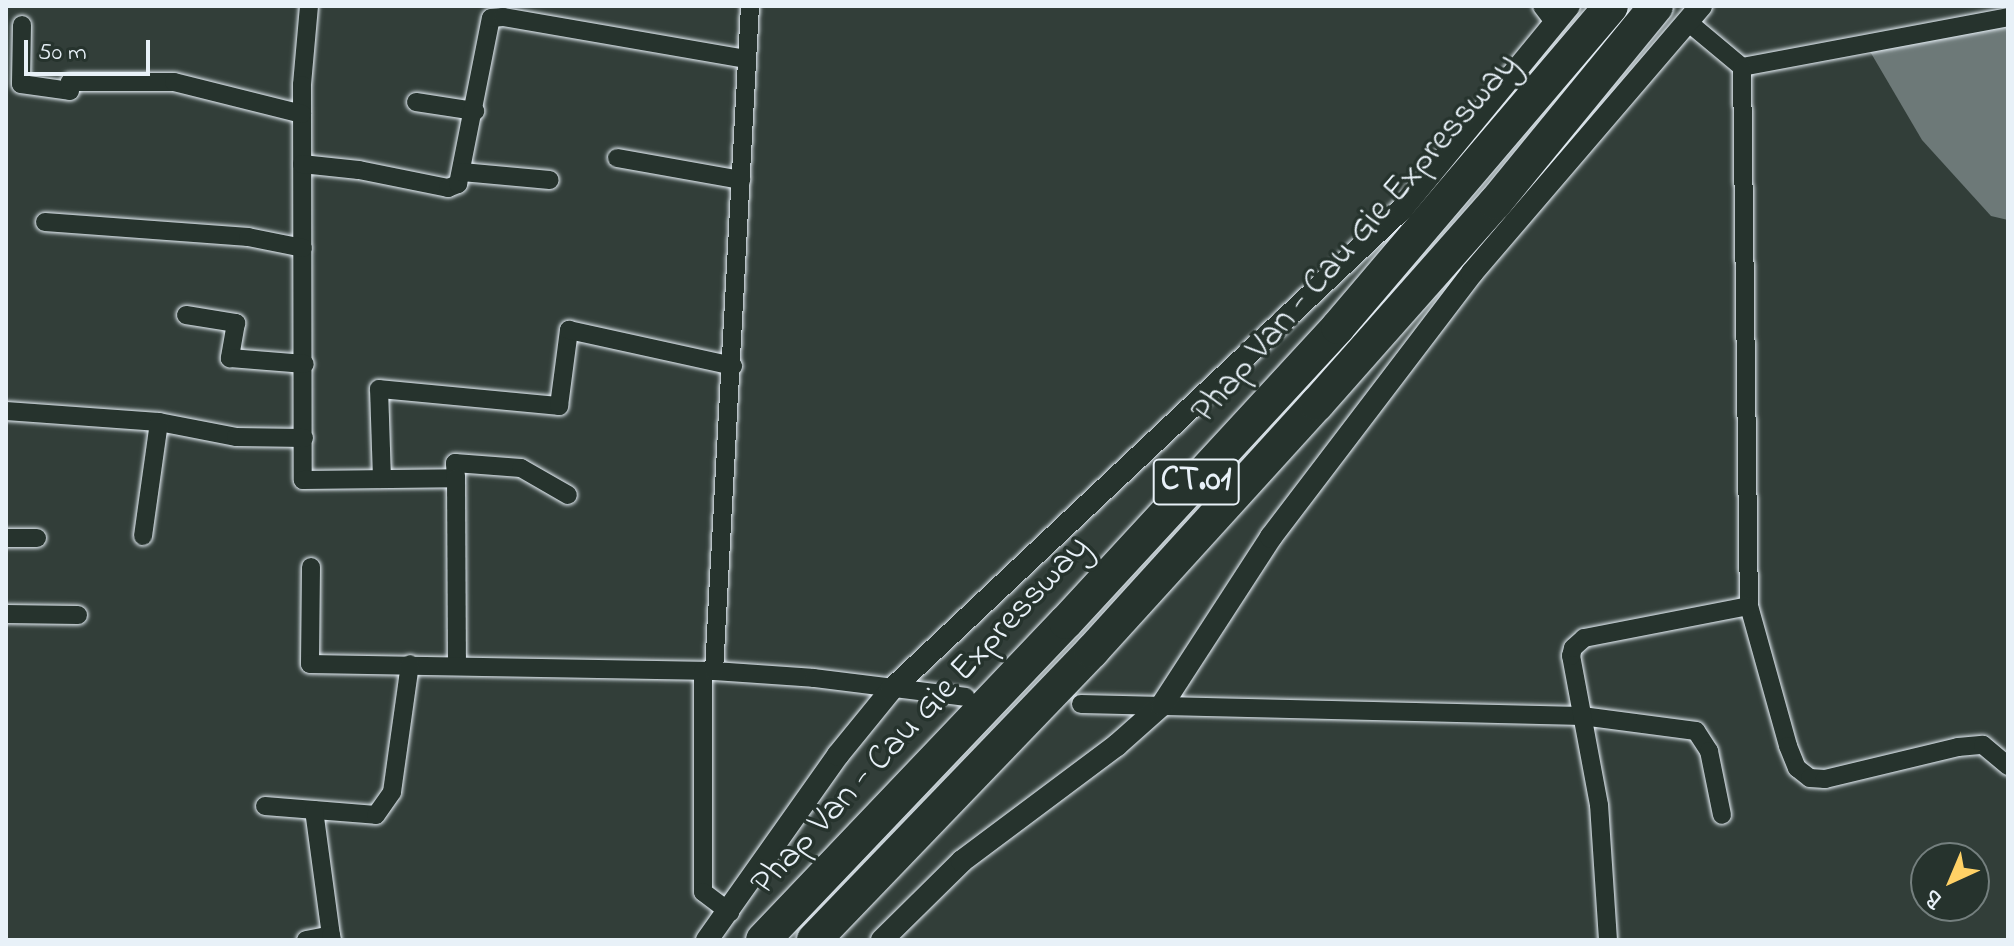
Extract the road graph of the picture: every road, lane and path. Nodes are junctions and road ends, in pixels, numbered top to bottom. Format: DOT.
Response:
graph roads {
  1 [pos="309,6"];
  2 [pos="750,6"];
  3 [pos="1611,6"];
  4 [pos="1656,6"];
  5 [pos="505,12"];
  6 [pos="1555,12"];
  7 [pos="1694,14"];
  8 [pos="2008,17"];
  9 [pos="22,25"];
  10 [pos="746,59"];
  11 [pos="1742,67"];
  12 [pos="416,102"];
  13 [pos="475,111"];
  14 [pos="302,114"];
  15 [pos="617,158"];
  16 [pos="302,164"];
  17 [pos="462,172"];
  18 [pos="550,180"];
  19 [pos="741,180"];
  20 [pos="45,222"];
  21 [pos="303,248"];
  22 [pos="186,315"];
  23 [pos="305,364"];
  24 [pos="733,366"];
  25 [pos="6,411"];
  26 [pos="159,422"];
  27 [pos="304,438"];
  28 [pos="456,478"];
  29 [pos="382,479"];
  30 [pos="568,495"];
  31 [pos="143,536"];
  32 [pos="6,538"];
  33 [pos="37,538"];
  34 [pos="311,567"];
  35 [pos="1749,606"];
  36 [pos="6,614"];
  37 [pos="78,615"];
  38 [pos="410,664"];
  39 [pos="457,665"];
  40 [pos="709,671"];
  41 [pos="891,690"];
  42 [pos="966,697"];
  43 [pos="1081,704"];
  44 [pos="1162,705"];
  45 [pos="1582,716"];
  46 [pos="2008,766"];
  47 [pos="265,806"];
  48 [pos="314,810"];
  49 [pos="1722,815"];
  50 [pos="730,912"];
  51 [pos="331,938"];
  52 [pos="306,940"];
  53 [pos="707,940"];
  54 [pos="763,940"];
  55 [pos="814,940"];
  56 [pos="882,940"];
  57 [pos="1608,940"];
  1 -- 14 [label="street"];
  2 -- 10 [label="street"];
  3 -- 54 [label="highway, Phap Van - Cau Gie Expressway / CT.01"];
  4 -- 55 [label="highway, Phap Van - Cau Gie Expressway / CT.01"];
  5 -- 10 [label="street"];
  5 -- 13 [label="street"];
  6 -- 41 [label="street"];
  7 -- 11 [label="street"];
  7 -- 44 [label="street"];
  8 -- 11 [label="street"];
  9 -- 14 [label="street"];
  10 -- 19 [label="street"];
  11 -- 35 [label="street"];
  12 -- 13 [label="street"];
  13 -- 17 [label="street"];
  14 -- 16 [label="street"];
  15 -- 19 [label="street"];
  16 -- 17 [label="street"];
  16 -- 21 [label="street"];
  17 -- 18 [label="street"];
  19 -- 24 [label="street"];
  20 -- 21 [label="street"];
  21 -- 23 [label="street"];
  22 -- 23 [label="street"];
  23 -- 27 [label="street"];
  24 -- 29 [label="street"];
  24 -- 40 [label="street"];
  25 -- 26 [label="street"];
  26 -- 27 [label="street"];
  26 -- 31 [label="street"];
  27 -- 29 [label="street"];
  28 -- 29 [label="street"];
  28 -- 30 [label="street"];
  28 -- 39 [label="street"];
  32 -- 33 [label="street"];
  34 -- 38 [label="street"];
  35 -- 45 [label="street"];
  35 -- 46 [label="street"];
  36 -- 37 [label="street"];
  38 -- 39 [label="street"];
  38 -- 48 [label="street"];
  39 -- 40 [label="street"];
  40 -- 41 [label="street"];
  40 -- 50 [label="street"];
  41 -- 42 [label="street"];
  41 -- 50 [label="street"];
  43 -- 44 [label="street"];
  44 -- 45 [label="street"];
  44 -- 56 [label="street"];
  45 -- 49 [label="street"];
  45 -- 57 [label="street"];
  47 -- 48 [label="street"];
  48 -- 51 [label="street"];
  50 -- 53 [label="street"];
  51 -- 52 [label="street"];
}
